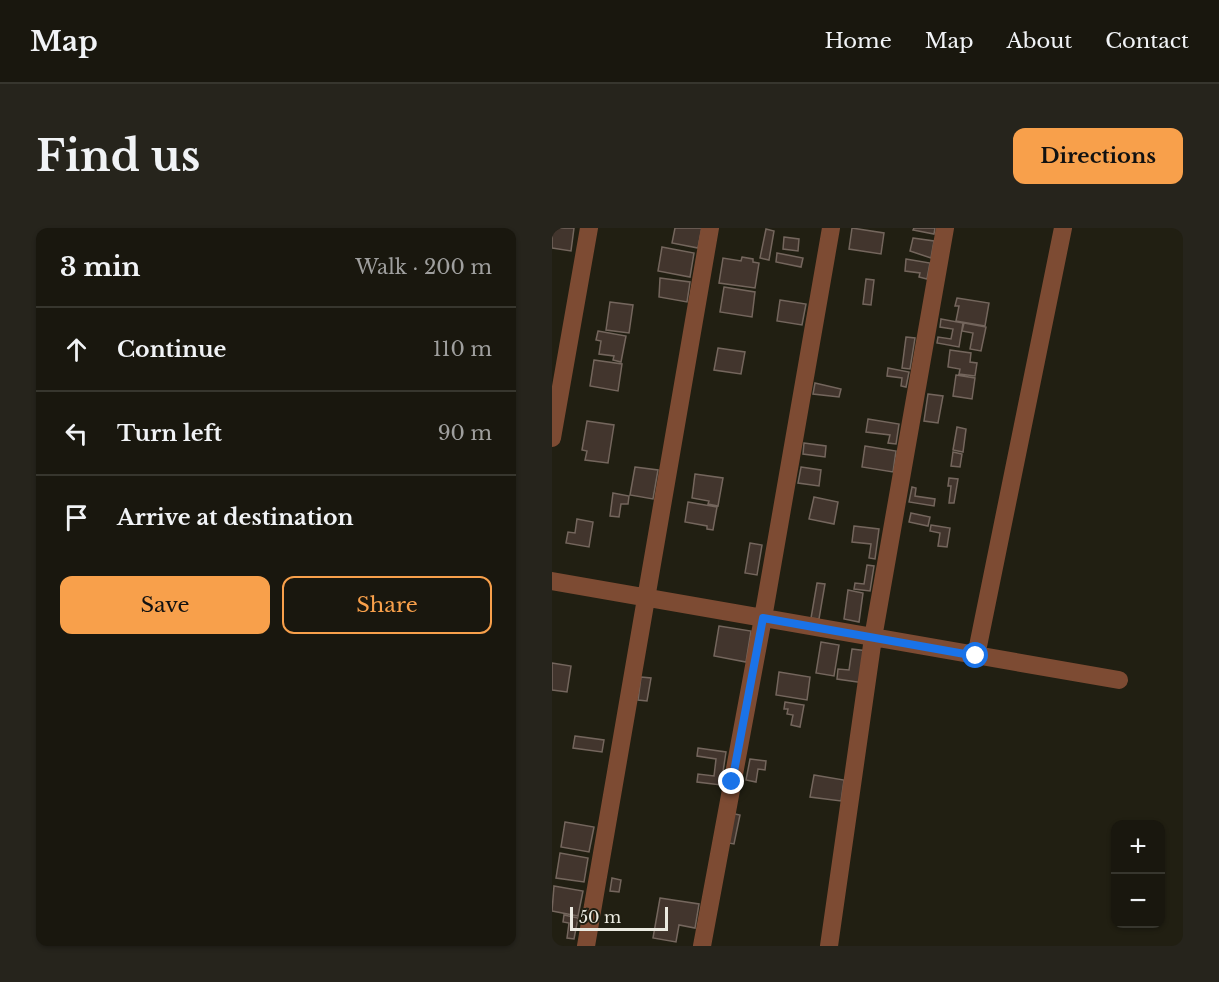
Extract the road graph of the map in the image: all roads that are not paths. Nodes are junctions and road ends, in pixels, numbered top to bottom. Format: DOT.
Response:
graph roads {
  1 [pos="589,228"];
  2 [pos="710,228"];
  3 [pos="831,228"];
  4 [pos="945,228"];
  5 [pos="1063,228"];
  6 [pos="552,438"];
  7 [pos="552,581"];
  8 [pos="646,599"];
  9 [pos="763,618"];
  10 [pos="873,638"];
  11 [pos="976,656"];
  12 [pos="1119,680"];
  13 [pos="586,946"];
  14 [pos="702,946"];
  15 [pos="829,946"];
  1 -- 6 [label="street"];
  2 -- 8 [label="street"];
  3 -- 9 [label="street"];
  4 -- 10 [label="street"];
  5 -- 11 [label="street"];
  7 -- 8 [label="street"];
  8 -- 9 [label="street"];
  8 -- 13 [label="street"];
  9 -- 10 [label="street"];
  9 -- 14 [label="street"];
  10 -- 11 [label="street"];
  10 -- 15 [label="street"];
  11 -- 12 [label="street"];
}
